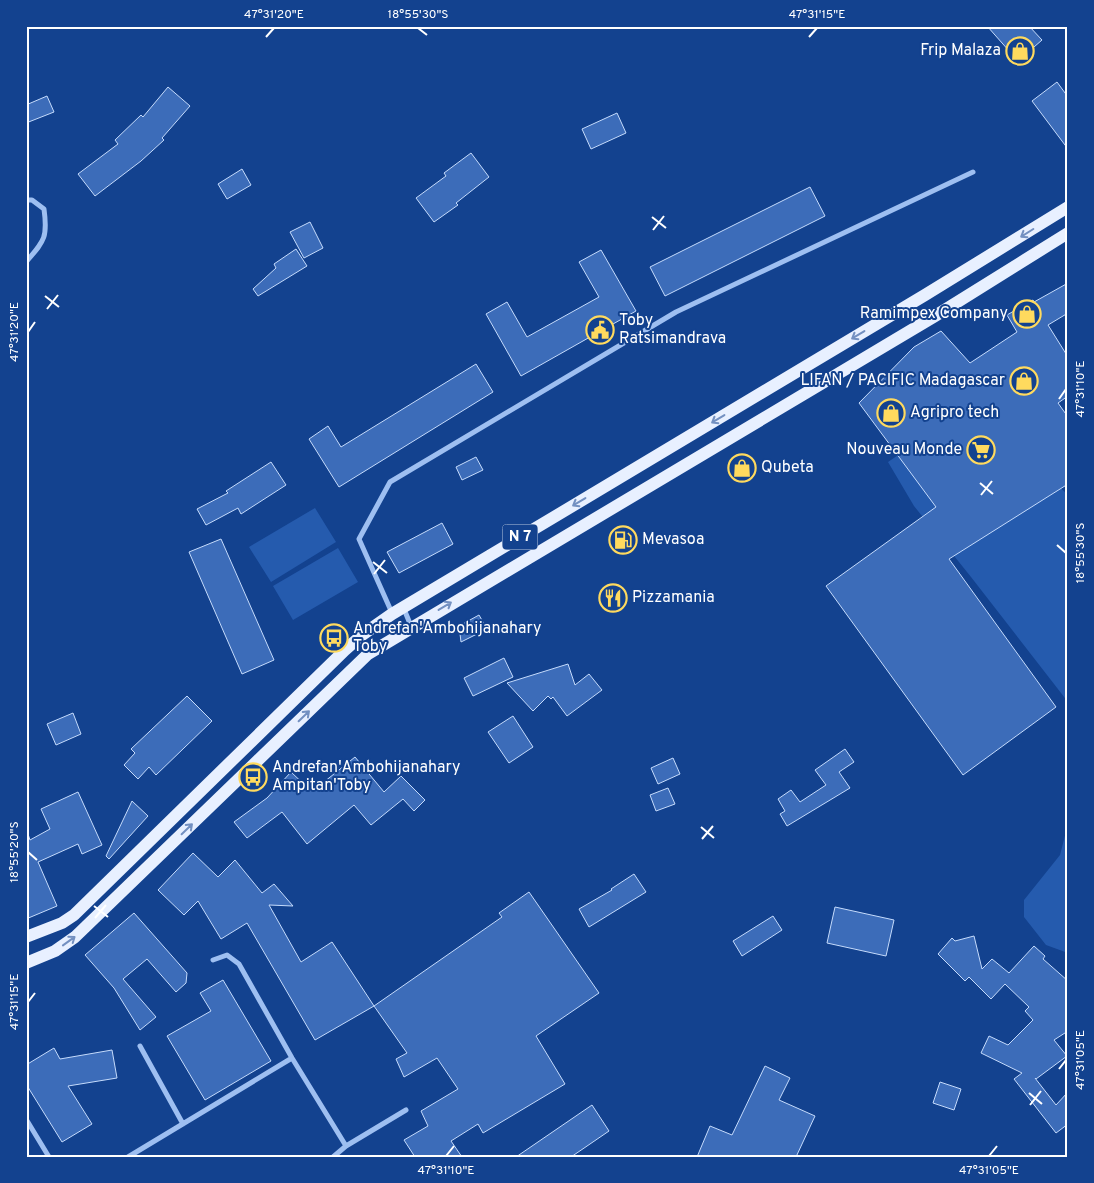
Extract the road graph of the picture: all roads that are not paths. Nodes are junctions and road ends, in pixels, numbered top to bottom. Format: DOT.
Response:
graph roads {
  1 [pos="973,172"];
  2 [pos="26,200"];
  3 [pos="1068,207"];
  4 [pos="1068,233"];
  5 [pos="26,262"];
  6 [pos="397,610"];
  7 [pos="411,627"];
  8 [pos="26,937"];
  9 [pos="213,960"];
  10 [pos="26,963"];
  11 [pos="140,1046"];
  12 [pos="292,1058"];
  13 [pos="406,1110"];
  14 [pos="26,1119"];
  15 [pos="183,1124"];
  16 [pos="346,1146"];
  17 [pos="49,1157"];
  18 [pos="128,1157"];
  19 [pos="333,1157"];
  1 -- 6 [label="street"];
  2 -- 5 [label="street"];
  3 -- 6 [label="main road, N 7, one-way"];
  7 -- 4 [label="main road, N 7, one-way"];
  6 -- 7 [label="street"];
  6 -- 8 [label="main road, N 7"];
  10 -- 7 [label="main road, N 7, one-way"];
  9 -- 12 [label="street"];
  11 -- 15 [label="street"];
  12 -- 15 [label="street"];
  12 -- 16 [label="street"];
  13 -- 16 [label="street"];
  14 -- 17 [label="street"];
  15 -- 18 [label="street"];
  16 -- 19 [label="street"];
}
